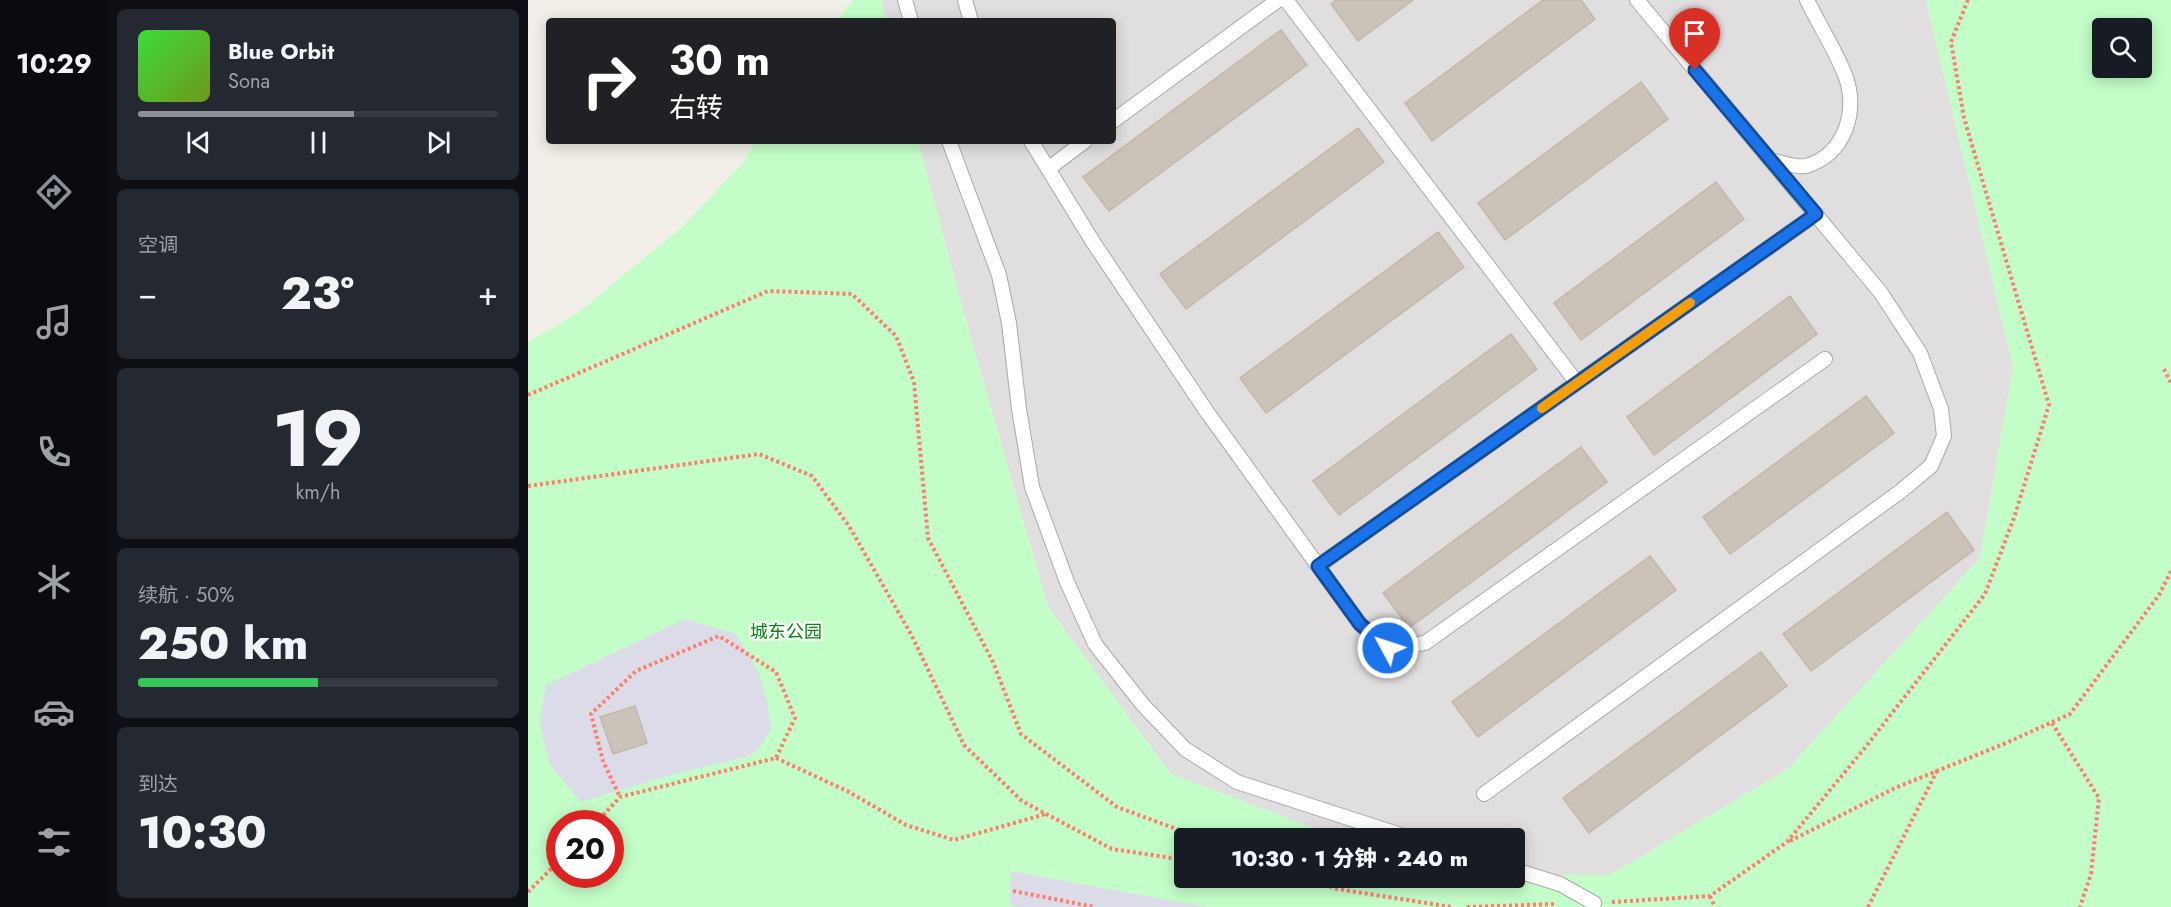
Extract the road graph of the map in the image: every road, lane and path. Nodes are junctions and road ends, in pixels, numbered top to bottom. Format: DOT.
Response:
graph roads {
  1 [pos="905,0"];
  2 [pos="965,0"];
  3 [pos="1278,0"];
  4 [pos="1286,0"];
  5 [pos="1637,0"];
  6 [pos="1807,0"];
  7 [pos="1968,0"];
  8 [pos="910,18"];
  9 [pos="970,18"];
  10 [pos="1116,119"];
  11 [pos="950,144"];
  12 [pos="1033,144"];
  13 [pos="1081,144"];
  14 [pos="1770,160"];
  15 [pos="1048,169"];
  16 [pos="1816,214"];
  17 [pos="1825,359"];
  18 [pos="2164,369"];
  19 [pos="1577,383"];
  20 [pos="2171,384"];
  21 [pos="528,395"];
  22 [pos="528,486"];
  23 [pos="1318,566"];
  24 [pos="2171,571"];
  25 [pos="2052,723"];
  26 [pos="776,758"];
  27 [pos="1937,771"];
  28 [pos="1484,794"];
  29 [pos="620,797"];
  30 [pos="608,810"];
  31 [pos="1046,814"];
  32 [pos="1174,828"];
  33 [pos="1379,828"];
  34 [pos="1787,842"];
  35 [pos="1174,858"];
  36 [pos="1525,873"];
  37 [pos="546,874"];
  38 [pos="1334,888"];
  39 [pos="1013,891"];
  40 [pos="528,892"];
  41 [pos="1710,896"];
  42 [pos="1594,903"];
  43 [pos="1559,904"];
  44 [pos="1095,907"];
  45 [pos="1452,907"];
  46 [pos="1467,907"];
  47 [pos="1715,907"];
  48 [pos="1868,907"];
  49 [pos="2080,907"];
  1 -- 8 [label="lane"];
  2 -- 9 [label="lane"];
  3 -- 10 [label="lane"];
  4 -- 19 [label="lane"];
  5 -- 14 [label="lane"];
  6 -- 14 [label="lane"];
  7 -- 34 [label="path"];
  11 -- 33 [label="lane"];
  12 -- 15 [label="lane"];
  13 -- 15 [label="lane"];
  14 -- 16 [label="lane"];
  15 -- 23 [label="lane"];
  16 -- 19 [label="lane"];
  16 -- 28 [label="lane"];
  17 -- 23 [label="lane"];
  18 -- 20 [label="path"];
  19 -- 23 [label="lane"];
  21 -- 32 [label="path"];
  22 -- 31 [label="path"];
  24 -- 25 [label="path"];
  25 -- 27 [label="path"];
  25 -- 49 [label="path"];
  26 -- 29 [label="path"];
  26 -- 29 [label="path"];
  26 -- 31 [label="path"];
  27 -- 34 [label="path"];
  27 -- 48 [label="path"];
  29 -- 30 [label="path"];
  31 -- 35 [label="path"];
  34 -- 41 [label="path"];
  36 -- 42 [label="lane"];
  37 -- 40 [label="path"];
  38 -- 45 [label="path"];
  39 -- 44 [label="path"];
  41 -- 42 [label="path"];
  41 -- 47 [label="path"];
  43 -- 46 [label="path"];
}
